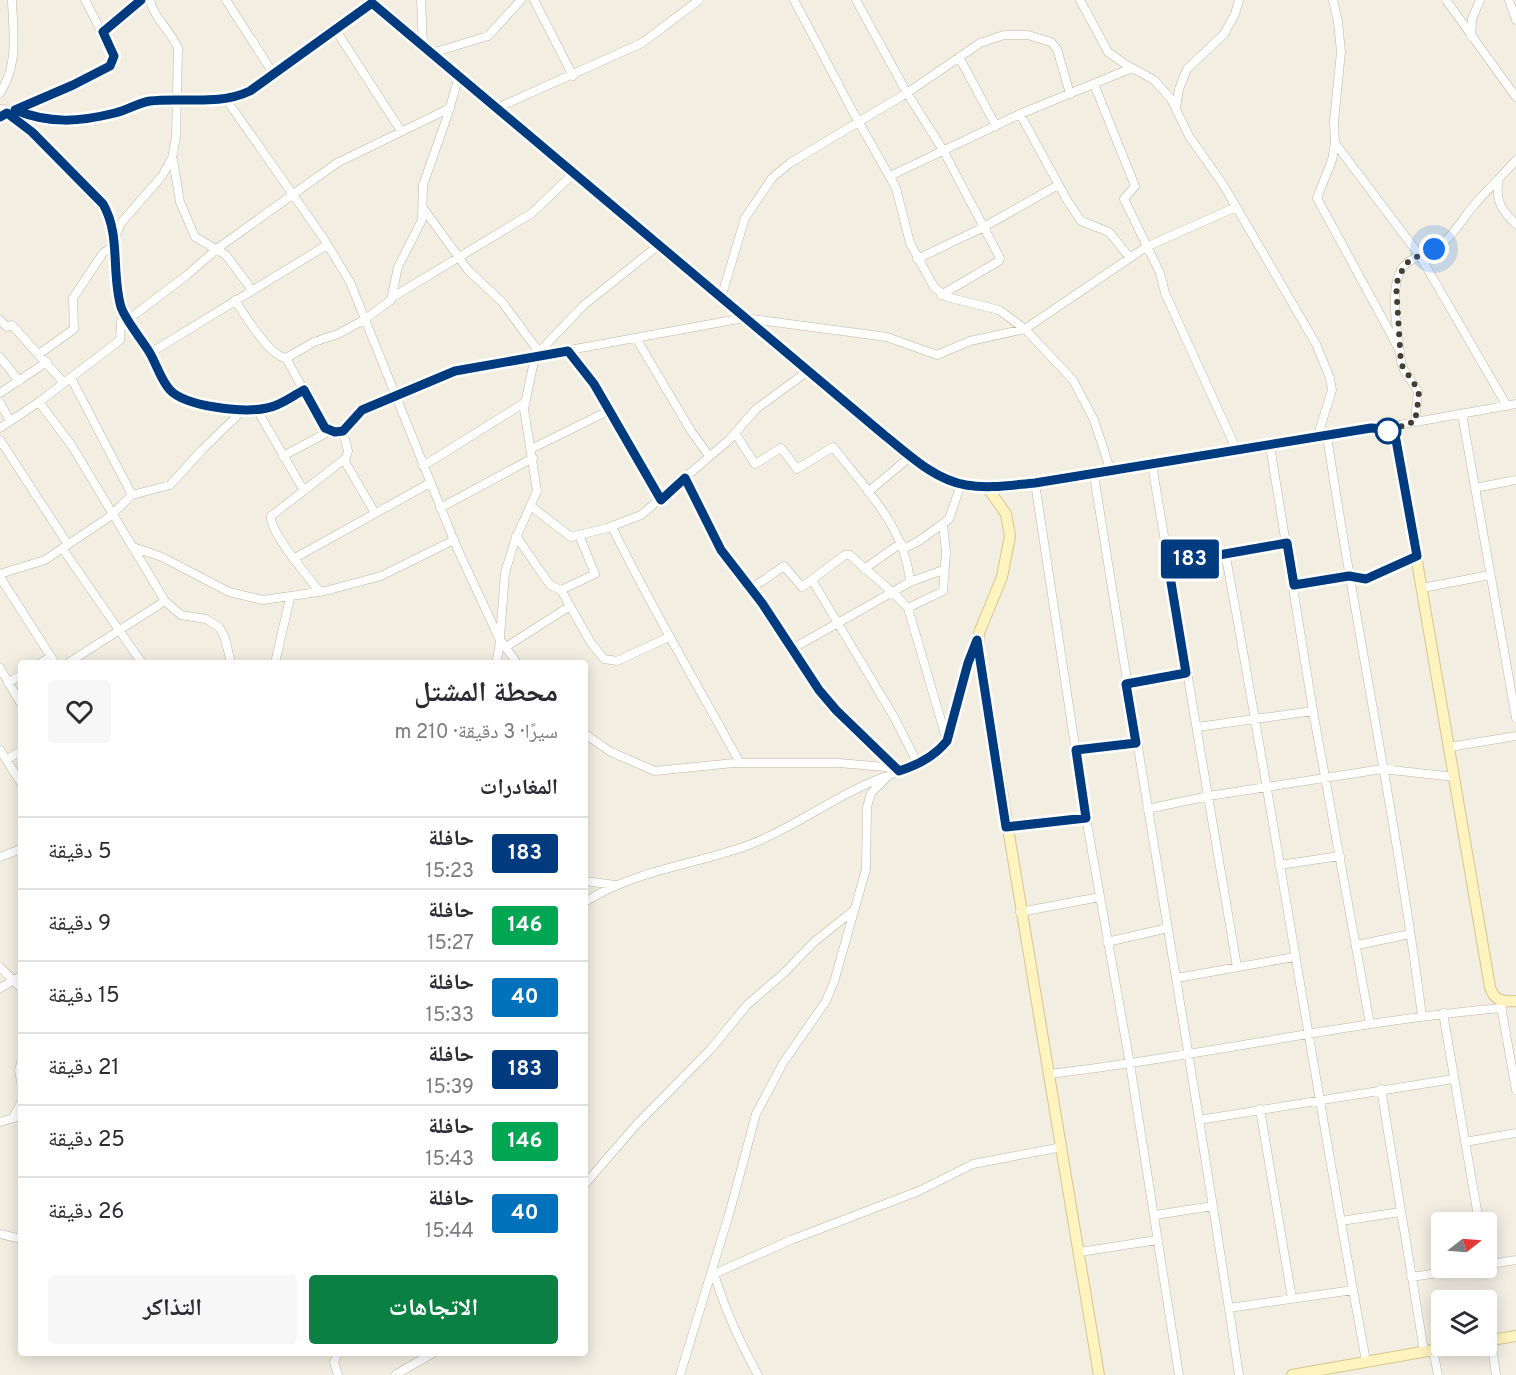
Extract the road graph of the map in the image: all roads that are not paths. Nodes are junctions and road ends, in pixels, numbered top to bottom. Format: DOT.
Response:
graph roads {
  1 [pos="12,0"];
  2 [pos="85,0"];
  3 [pos="141,0"];
  4 [pos="150,0"];
  5 [pos="226,0"];
  6 [pos="421,0"];
  7 [pos="521,0"];
  8 [pos="534,0"];
  9 [pos="699,0"];
  10 [pos="794,0"];
  11 [pos="856,0"];
  12 [pos="1080,0"];
  13 [pos="1239,0"];
  14 [pos="1333,0"];
  15 [pos="1446,0"];
  16 [pos="1480,0"];
  17 [pos="1509,0"];
  18 [pos="371,1"];
  19 [pos="1516,20"];
  20 [pos="334,29"];
  21 [pos="103,32"];
  22 [pos="1471,37"];
  23 [pos="423,45"];
  24 [pos="432,53"];
  25 [pos="960,57"];
  26 [pos="1132,68"];
  27 [pos="273,73"];
  28 [pos="459,76"];
  29 [pos="573,76"];
  30 [pos="1094,84"];
  31 [pos="0,93"];
  32 [pos="907,93"];
  33 [pos="1070,94"];
  34 [pos="1516,97"];
  35 [pos="226,99"];
  36 [pos="176,101"];
  37 [pos="450,108"];
  38 [pos="497,108"];
  39 [pos="1176,108"];
  40 [pos="6,112"];
  41 [pos="1020,114"];
  42 [pos="858,122"];
  43 [pos="996,126"];
  44 [pos="401,131"];
  45 [pos="1335,144"];
  46 [pos="943,150"];
  47 [pos="172,158"];
  48 [pos="1516,160"];
  49 [pos="574,173"];
  50 [pos="890,176"];
  51 [pos="1497,183"];
  52 [pos="1058,184"];
  53 [pos="292,195"];
  54 [pos="1236,207"];
  55 [pos="423,208"];
  56 [pos="1516,224"];
  57 [pos="984,227"];
  58 [pos="114,242"];
  59 [pos="327,245"];
  60 [pos="659,245"];
  61 [pos="1146,247"];
  62 [pos="218,248"];
  63 [pos="1420,256"];
  64 [pos="459,258"];
  65 [pos="1130,258"];
  66 [pos="917,259"];
  67 [pos="252,290"];
  68 [pos="941,295"];
  69 [pos="393,297"];
  70 [pos="721,298"];
  71 [pos="235,300"];
  72 [pos="122,309"];
  73 [pos="744,318"];
  74 [pos="129,319"];
  75 [pos="0,320"];
  76 [pos="364,320"];
  77 [pos="1025,329"];
  78 [pos="636,338"];
  79 [pos="568,351"];
  80 [pos="1400,351"];
  81 [pos="150,353"];
  82 [pos="39,354"];
  83 [pos="537,354"];
  84 [pos="0,357"];
  85 [pos="286,358"];
  86 [pos="47,362"];
  87 [pos="808,371"];
  88 [pos="19,381"];
  89 [pos="67,381"];
  90 [pos="304,390"];
  91 [pos="0,393"];
  92 [pos="396,396"];
  93 [pos="39,402"];
  94 [pos="0,403"];
  95 [pos="524,403"];
  96 [pos="1516,404"];
  97 [pos="1507,406"];
  98 [pos="257,410"];
  99 [pos="610,410"];
  100 [pos="241,412"];
  101 [pos="1462,414"];
  102 [pos="10,421"];
  103 [pos="1415,422"];
  104 [pos="1403,424"];
  105 [pos="0,428"];
  106 [pos="1382,428"];
  107 [pos="330,431"];
  108 [pos="343,431"];
  109 [pos="735,433"];
  110 [pos="1322,437"];
  111 [pos="1394,437"];
  112 [pos="0,440"];
  113 [pos="1270,446"];
  114 [pos="531,449"];
  115 [pos="1237,451"];
  116 [pos="283,456"];
  117 [pos="709,456"];
  118 [pos="910,456"];
  119 [pos="533,458"];
  120 [pos="344,460"];
  121 [pos="1152,465"];
  122 [pos="423,466"];
  123 [pos="1111,472"];
  124 [pos="1094,475"];
  125 [pos="685,478"];
  126 [pos="1516,480"];
  127 [pos="430,483"];
  128 [pos="1035,483"];
  129 [pos="960,484"];
  130 [pos="987,487"];
  131 [pos="1475,488"];
  132 [pos="304,491"];
  133 [pos="868,492"];
  134 [pos="132,495"];
  135 [pos="661,500"];
  136 [pos="531,506"];
  137 [pos="440,508"];
  138 [pos="375,513"];
  139 [pos="112,514"];
  140 [pos="943,525"];
  141 [pos="612,527"];
  142 [pos="579,535"];
  143 [pos="516,536"];
  144 [pos="454,540"];
  145 [pos="1287,543"];
  146 [pos="64,545"];
  147 [pos="902,546"];
  148 [pos="133,548"];
  149 [pos="1225,552"];
  150 [pos="1417,556"];
  151 [pos="293,559"];
  152 [pos="1168,564"];
  153 [pos="864,569"];
  154 [pos="943,570"];
  155 [pos="1490,575"];
  156 [pos="0,576"];
  157 [pos="1349,576"];
  158 [pos="812,580"];
  159 [pos="910,582"];
  160 [pos="1294,585"];
  161 [pos="752,588"];
  162 [pos="1422,588"];
  163 [pos="561,590"];
  164 [pos="320,592"];
  165 [pos="895,592"];
  166 [pos="290,598"];
  167 [pos="165,601"];
  168 [pos="570,606"];
  169 [pos="908,608"];
  170 [pos="840,623"];
  171 [pos="118,629"];
  172 [pos="669,637"];
  173 [pos="499,638"];
  174 [pos="977,640"];
  175 [pos="506,647"];
  176 [pos="792,649"];
  177 [pos="53,660"];
  178 [pos="72,660"];
  179 [pos="140,660"];
  180 [pos="230,660"];
  181 [pos="276,660"];
  182 [pos="496,660"];
  183 [pos="515,660"];
  184 [pos="0,669"];
  185 [pos="1186,673"];
  186 [pos="1512,676"];
  187 [pos="18,677"];
  188 [pos="8,683"];
  189 [pos="1126,684"];
  190 [pos="18,699"];
  191 [pos="1313,711"];
  192 [pos="1516,718"];
  193 [pos="1257,720"];
  194 [pos="1197,727"];
  195 [pos="588,736"];
  196 [pos="1516,736"];
  197 [pos="947,741"];
  198 [pos="1136,743"];
  199 [pos="1450,747"];
  200 [pos="0,750"];
  201 [pos="1076,750"];
  202 [pos="18,753"];
  203 [pos="6,760"];
  204 [pos="740,763"];
  205 [pos="918,764"];
  206 [pos="1382,769"];
  207 [pos="898,770"];
  208 [pos="889,775"];
  209 [pos="1325,776"];
  210 [pos="1455,777"];
  211 [pos="18,778"];
  212 [pos="1267,787"];
  213 [pos="1209,796"];
  214 [pos="1147,809"];
  215 [pos="1086,818"];
  216 [pos="1006,827"];
  217 [pos="18,850"];
  218 [pos="1340,856"];
  219 [pos="0,857"];
  220 [pos="1279,865"];
  221 [pos="588,881"];
  222 [pos="616,885"];
  223 [pos="1100,897"];
  224 [pos="588,900"];
  225 [pos="854,910"];
  226 [pos="1020,912"];
  227 [pos="1168,928"];
  228 [pos="1410,934"];
  229 [pos="1107,942"];
  230 [pos="1357,945"];
  231 [pos="1294,957"];
  232 [pos="0,967"];
  233 [pos="1237,967"];
  234 [pos="1177,978"];
  235 [pos="17,979"];
  236 [pos="0,988"];
  237 [pos="1516,1001"];
  238 [pos="1501,1005"];
  239 [pos="1443,1013"];
  240 [pos="1422,1016"];
  241 [pos="1370,1024"];
  242 [pos="1309,1035"];
  243 [pos="1188,1055"];
  244 [pos="1130,1064"];
  245 [pos="1514,1065"];
  246 [pos="1049,1074"];
  247 [pos="1454,1079"];
  248 [pos="1381,1089"];
  249 [pos="1516,1090"];
  250 [pos="1319,1099"];
  251 [pos="1260,1109"];
  252 [pos="17,1117"];
  253 [pos="1199,1120"];
  254 [pos="0,1122"];
  255 [pos="1516,1133"];
  256 [pos="1465,1142"];
  257 [pos="1062,1147"];
  258 [pos="588,1181"];
  259 [pos="1213,1206"];
  260 [pos="1400,1212"];
  261 [pos="1477,1212"];
  262 [pos="1155,1215"];
  263 [pos="1341,1221"];
  264 [pos="0,1234"];
  265 [pos="18,1238"];
  266 [pos="1157,1240"];
  267 [pos="1080,1252"];
  268 [pos="1516,1260"];
  269 [pos="1497,1263"];
  270 [pos="713,1270"];
  271 [pos="1431,1274"];
  272 [pos="1412,1277"];
  273 [pos="1353,1290"];
  274 [pos="1292,1299"];
  275 [pos="1229,1308"];
  276 [pos="1516,1336"];
  277 [pos="1497,1339"];
  278 [pos="1429,1350"];
  279 [pos="337,1356"];
  280 [pos="428,1356"];
  281 [pos="1492,1356"];
  282 [pos="1366,1361"];
  283 [pos="1298,1374"];
  284 [pos="338,1375"];
  285 [pos="395,1375"];
  286 [pos="680,1375"];
  287 [pos="758,1375"];
  288 [pos="1099,1375"];
  289 [pos="1179,1375"];
  290 [pos="1239,1375"];
  291 [pos="1438,1375"];
  292 [pos="1496,1375"];
  1 -- 31 [label="street"];
  2 -- 21 [label="street"];
  3 -- 21 [label="street"];
  4 -- 36 [label="street"];
  5 -- 27 [label="street"];
  6 -- 23 [label="street"];
  7 -- 24 [label="street"];
  8 -- 29 [label="street"];
  9 -- 29 [label="street"];
  10 -- 42 [label="street"];
  11 -- 32 [label="street"];
  12 -- 26 [label="street"];
  13 -- 39 [label="street"];
  14 -- 45 [label="street"];
  15 -- 22 [label="street"];
  16 -- 22 [label="street"];
  17 -- 19 [label="street"];
  18 -- 20 [label="street"];
  18 -- 23 [label="street"];
  20 -- 27 [label="street"];
  20 -- 44 [label="street"];
  21 -- 40 [label="street"];
  22 -- 34 [label="street"];
  23 -- 24 [label="street"];
  24 -- 28 [label="street"];
  25 -- 32 [label="street"];
  25 -- 33 [label="street"];
  25 -- 43 [label="street"];
  26 -- 30 [label="street"];
  26 -- 39 [label="street"];
  27 -- 35 [label="street"];
  28 -- 37 [label="street"];
  28 -- 38 [label="street"];
  29 -- 38 [label="street"];
  30 -- 33 [label="street"];
  30 -- 61 [label="street"];
  32 -- 42 [label="street"];
  32 -- 46 [label="street"];
  33 -- 41 [label="street"];
  35 -- 36 [label="street"];
  35 -- 53 [label="street"];
  36 -- 40 [label="street"];
  36 -- 47 [label="street"];
  37 -- 44 [label="street"];
  37 -- 55 [label="street"];
  38 -- 49 [label="street"];
  39 -- 54 [label="street"];
  40 -- 58 [label="street"];
  41 -- 43 [label="street"];
  41 -- 52 [label="street"];
  42 -- 50 [label="street"];
  42 -- 70 [label="street"];
  43 -- 46 [label="street"];
  44 -- 53 [label="street"];
  45 -- 63 [label="street"];
  45 -- 80 [label="street"];
  46 -- 50 [label="street"];
  46 -- 57 [label="street"];
  47 -- 58 [label="street"];
  47 -- 62 [label="street"];
  48 -- 51 [label="street"];
  49 -- 60 [label="street"];
  49 -- 64 [label="street"];
  50 -- 66 [label="street"];
  51 -- 56 [label="street"];
  51 -- 63 [label="street"];
  52 -- 57 [label="street"];
  52 -- 65 [label="street"];
  53 -- 59 [label="street"];
  53 -- 62 [label="street"];
  54 -- 61 [label="street"];
  54 -- 110 [label="street"];
  55 -- 64 [label="street"];
  55 -- 69 [label="street"];
  57 -- 66 [label="street"];
  57 -- 68 [label="street"];
  58 -- 72 [label="street"];
  58 -- 82 [label="street"];
  59 -- 67 [label="street"];
  59 -- 76 [label="street"];
  60 -- 70 [label="street"];
  60 -- 83 [label="street"];
  61 -- 65 [label="street"];
  61 -- 115 [label="street"];
  62 -- 67 [label="street"];
  62 -- 74 [label="street"];
  63 -- 80 [label="street"];
  63 -- 97 [label="street"];
  64 -- 69 [label="street"];
  64 -- 83 [label="street"];
  65 -- 77 [label="street"];
  66 -- 68 [label="street"];
  67 -- 71 [label="street"];
  68 -- 77 [label="street"];
  69 -- 76 [label="street"];
  70 -- 73 [label="street"];
  71 -- 81 [label="street"];
  71 -- 85 [label="street"];
  72 -- 74 [label="street"];
  72 -- 89 [label="street"];
  73 -- 77 [label="street"];
  73 -- 78 [label="street"];
  73 -- 87 [label="street"];
  74 -- 81 [label="street"];
  75 -- 82 [label="street"];
  76 -- 85 [label="street"];
  76 -- 92 [label="street"];
  77 -- 123 [label="street"];
  78 -- 79 [label="street"];
  78 -- 117 [label="street"];
  79 -- 83 [label="street"];
  79 -- 99 [label="street"];
  80 -- 103 [label="street"];
  81 -- 100 [label="street"];
  82 -- 86 [label="street"];
  83 -- 92 [label="street"];
  83 -- 95 [label="street"];
  84 -- 88 [label="street"];
  85 -- 90 [label="street"];
  86 -- 88 [label="street"];
  86 -- 89 [label="street"];
  87 -- 109 [label="street"];
  87 -- 118 [label="street"];
  88 -- 91 [label="street"];
  89 -- 93 [label="street"];
  89 -- 134 [label="street"];
  90 -- 98 [label="street"];
  90 -- 107 [label="street"];
  92 -- 108 [label="street"];
  92 -- 122 [label="street"];
  93 -- 102 [label="street"];
  93 -- 139 [label="street"];
  94 -- 102 [label="street"];
  95 -- 114 [label="street"];
  95 -- 122 [label="street"];
  96 -- 97 [label="street"];
  97 -- 101 [label="street"];
  98 -- 100 [label="street"];
  98 -- 116 [label="street"];
  99 -- 114 [label="street"];
  99 -- 135 [label="street"];
  100 -- 134 [label="street"];
  101 -- 103 [label="street"];
  101 -- 131 [label="street"];
  102 -- 105 [label="street"];
  103 -- 104 [label="street"];
  104 -- 106 [label="street"];
  104 -- 111 [label="street"];
  106 -- 110 [label="street"];
  106 -- 111 [label="street"];
  107 -- 108 [label="street"];
  107 -- 116 [label="street"];
  108 -- 120 [label="street"];
  109 -- 117 [label="street"];
  109 -- 133 [label="street"];
  110 -- 113 [label="street"];
  110 -- 157 [label="street"];
  111 -- 150 [label="street"];
  112 -- 146 [label="street"];
  113 -- 115 [label="street"];
  113 -- 145 [label="street"];
  114 -- 119 [label="street"];
  115 -- 121 [label="street"];
  116 -- 132 [label="street"];
  117 -- 125 [label="street"];
  118 -- 129 [label="street"];
  118 -- 133 [label="street"];
  119 -- 136 [label="street"];
  119 -- 137 [label="street"];
  120 -- 132 [label="street"];
  120 -- 138 [label="street"];
  121 -- 123 [label="street"];
  121 -- 152 [label="street"];
  122 -- 127 [label="street"];
  123 -- 124 [label="street"];
  124 -- 128 [label="street"];
  124 -- 189 [label="street"];
  125 -- 135 [label="street"];
  125 -- 161 [label="street"];
  126 -- 131 [label="street"];
  127 -- 137 [label="street"];
  127 -- 138 [label="street"];
  128 -- 130 [label="street"];
  128 -- 201 [label="street"];
  129 -- 130 [label="street"];
  129 -- 140 [label="street"];
  130 -- 174 [label="street"];
  131 -- 155 [label="street"];
  132 -- 151 [label="street"];
  133 -- 147 [label="street"];
  134 -- 139 [label="street"];
  135 -- 141 [label="street"];
  136 -- 142 [label="street"];
  136 -- 143 [label="street"];
  137 -- 144 [label="street"];
  138 -- 151 [label="street"];
  139 -- 146 [label="street"];
  139 -- 148 [label="street"];
  140 -- 147 [label="street"];
  140 -- 154 [label="street"];
  141 -- 142 [label="street"];
  141 -- 172 [label="street"];
  142 -- 163 [label="street"];
  143 -- 163 [label="street"];
  143 -- 173 [label="street"];
  144 -- 164 [label="street"];
  144 -- 173 [label="street"];
  145 -- 149 [label="street"];
  145 -- 160 [label="street"];
  146 -- 156 [label="street"];
  146 -- 171 [label="street"];
  147 -- 153 [label="street"];
  147 -- 159 [label="street"];
  148 -- 166 [label="street"];
  148 -- 167 [label="street"];
  149 -- 152 [label="street"];
  149 -- 193 [label="street"];
  150 -- 157 [label="street"];
  150 -- 162 [label="street"];
  151 -- 164 [label="street"];
  152 -- 185 [label="street"];
  153 -- 158 [label="street"];
  153 -- 165 [label="street"];
  154 -- 159 [label="street"];
  154 -- 169 [label="street"];
  155 -- 162 [label="street"];
  155 -- 186 [label="street"];
  156 -- 177 [label="street"];
  157 -- 160 [label="street"];
  157 -- 206 [label="street"];
  158 -- 161 [label="street"];
  158 -- 170 [label="street"];
  159 -- 165 [label="street"];
  160 -- 191 [label="street"];
  161 -- 176 [label="street"];
  162 -- 199 [label="street"];
  163 -- 168 [label="street"];
  164 -- 166 [label="street"];
  165 -- 169 [label="street"];
  165 -- 170 [label="street"];
  166 -- 181 [label="street"];
  167 -- 171 [label="street"];
  167 -- 180 [label="street"];
  168 -- 172 [label="street"];
  168 -- 175 [label="street"];
  169 -- 197 [label="street"];
  170 -- 176 [label="street"];
  170 -- 205 [label="street"];
  171 -- 178 [label="street"];
  171 -- 179 [label="street"];
  172 -- 204 [label="street"];
  173 -- 175 [label="street"];
  173 -- 182 [label="street"];
  174 -- 197 [label="street"];
  174 -- 216 [label="street"];
  175 -- 183 [label="street"];
  176 -- 207 [label="street"];
  184 -- 188 [label="street"];
  185 -- 189 [label="street"];
  185 -- 194 [label="street"];
  186 -- 192 [label="street"];
  187 -- 188 [label="street"];
  188 -- 190 [label="street"];
  189 -- 198 [label="street"];
  191 -- 193 [label="street"];
  191 -- 209 [label="street"];
  193 -- 194 [label="street"];
  193 -- 212 [label="street"];
  194 -- 213 [label="street"];
  195 -- 204 [label="street"];
  196 -- 199 [label="street"];
  197 -- 205 [label="street"];
  198 -- 201 [label="street"];
  198 -- 214 [label="street"];
  199 -- 210 [label="street"];
  200 -- 203 [label="street"];
  201 -- 215 [label="street"];
  202 -- 203 [label="street"];
  203 -- 211 [label="street"];
  204 -- 207 [label="street"];
  205 -- 207 [label="street"];
  206 -- 209 [label="street"];
  206 -- 210 [label="street"];
  206 -- 228 [label="street"];
  207 -- 208 [label="street"];
  208 -- 222 [label="street"];
  208 -- 225 [label="street"];
  209 -- 212 [label="street"];
  209 -- 218 [label="street"];
  210 -- 238 [label="street"];
  212 -- 213 [label="street"];
  212 -- 220 [label="street"];
  213 -- 214 [label="street"];
  213 -- 233 [label="street"];
  214 -- 227 [label="street"];
  215 -- 216 [label="street"];
  215 -- 223 [label="street"];
  216 -- 226 [label="street"];
  217 -- 219 [label="street"];
  218 -- 220 [label="street"];
  218 -- 230 [label="street"];
  220 -- 231 [label="street"];
  221 -- 222 [label="street"];
  222 -- 224 [label="street"];
  223 -- 226 [label="street"];
  223 -- 229 [label="street"];
  225 -- 258 [label="street"];
  225 -- 270 [label="street"];
  226 -- 246 [label="street"];
  227 -- 229 [label="street"];
  227 -- 234 [label="street"];
  228 -- 230 [label="street"];
  228 -- 240 [label="street"];
  229 -- 244 [label="street"];
  230 -- 241 [label="street"];
  231 -- 233 [label="street"];
  231 -- 242 [label="street"];
  232 -- 235 [label="street"];
  233 -- 234 [label="street"];
  234 -- 243 [label="street"];
  235 -- 236 [label="street"];
  237 -- 238 [label="street"];
  238 -- 239 [label="street"];
  238 -- 245 [label="street"];
  239 -- 240 [label="street"];
  239 -- 247 [label="street"];
  240 -- 241 [label="street"];
  241 -- 242 [label="street"];
  242 -- 243 [label="street"];
  242 -- 250 [label="street"];
  243 -- 244 [label="street"];
  243 -- 253 [label="street"];
  244 -- 246 [label="street"];
  244 -- 262 [label="street"];
  245 -- 249 [label="street"];
  246 -- 257 [label="street"];
  247 -- 248 [label="street"];
  247 -- 256 [label="street"];
  248 -- 250 [label="street"];
  248 -- 260 [label="street"];
  250 -- 251 [label="street"];
  250 -- 263 [label="street"];
  251 -- 253 [label="street"];
  251 -- 274 [label="street"];
  252 -- 254 [label="street"];
  253 -- 259 [label="street"];
  255 -- 256 [label="street"];
  256 -- 261 [label="street"];
  257 -- 267 [label="street"];
  257 -- 270 [label="street"];
  259 -- 262 [label="street"];
  259 -- 275 [label="street"];
  260 -- 263 [label="street"];
  260 -- 272 [label="street"];
  262 -- 266 [label="street"];
  263 -- 273 [label="street"];
  264 -- 265 [label="street"];
  266 -- 267 [label="street"];
  266 -- 289 [label="street"];
  267 -- 288 [label="street"];
  268 -- 269 [label="street"];
  270 -- 286 [label="street"];
  270 -- 287 [label="street"];
  271 -- 272 [label="street"];
  272 -- 278 [label="street"];
  273 -- 274 [label="street"];
  273 -- 282 [label="street"];
  274 -- 275 [label="street"];
  275 -- 290 [label="street"];
  276 -- 277 [label="street"];
  278 -- 282 [label="street"];
  278 -- 291 [label="street"];
  279 -- 284 [label="street"];
  280 -- 285 [label="street"];
  281 -- 292 [label="street"];
  282 -- 283 [label="street"];
}
